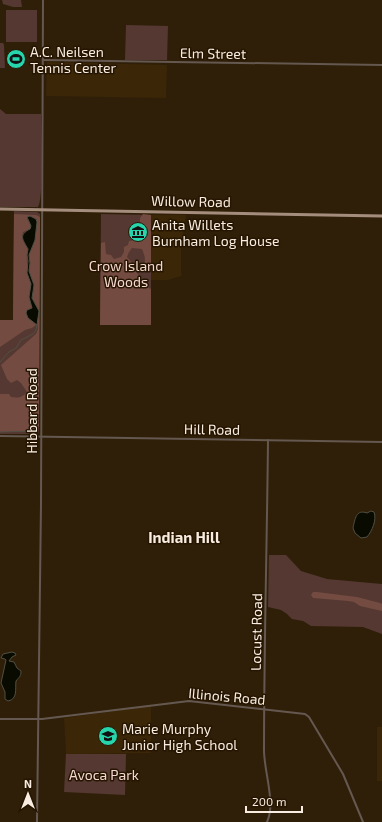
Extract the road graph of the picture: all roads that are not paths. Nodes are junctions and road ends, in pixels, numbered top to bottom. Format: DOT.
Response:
graph roads {
  1 [pos="43,0"];
  2 [pos="43,60"];
  3 [pos="382,65"];
  4 [pos="0,209"];
  5 [pos="42,210"];
  6 [pos="382,216"];
  7 [pos="0,436"];
  8 [pos="41,436"];
  9 [pos="268,440"];
  10 [pos="382,442"];
  11 [pos="265,709"];
  12 [pos="0,719"];
  13 [pos="39,719"];
  14 [pos="37,822"];
  15 [pos="267,822"];
  16 [pos="363,822"];
  1 -- 2 [label="street, Hibbard Road"];
  2 -- 3 [label="street, Elm Street"];
  2 -- 5 [label="street, Hibbard Road"];
  4 -- 5 [label="main road, Willow Road"];
  5 -- 6 [label="main road, Willow Road"];
  5 -- 8 [label="street, Hibbard Road"];
  7 -- 8 [label="street, Hill Road"];
  8 -- 9 [label="street, Hill Road"];
  8 -- 13 [label="street, Hibbard Road"];
  9 -- 10 [label="street, Hill Road"];
  9 -- 11 [label="street, Locust Road"];
  11 -- 13 [label="street, Illinois Road"];
  11 -- 15 [label="street, Locust Road"];
  11 -- 16 [label="street, Illinois Road"];
  12 -- 13 [label="street, Illinois Road"];
  13 -- 14 [label="street, Hibbard Road"];
}
